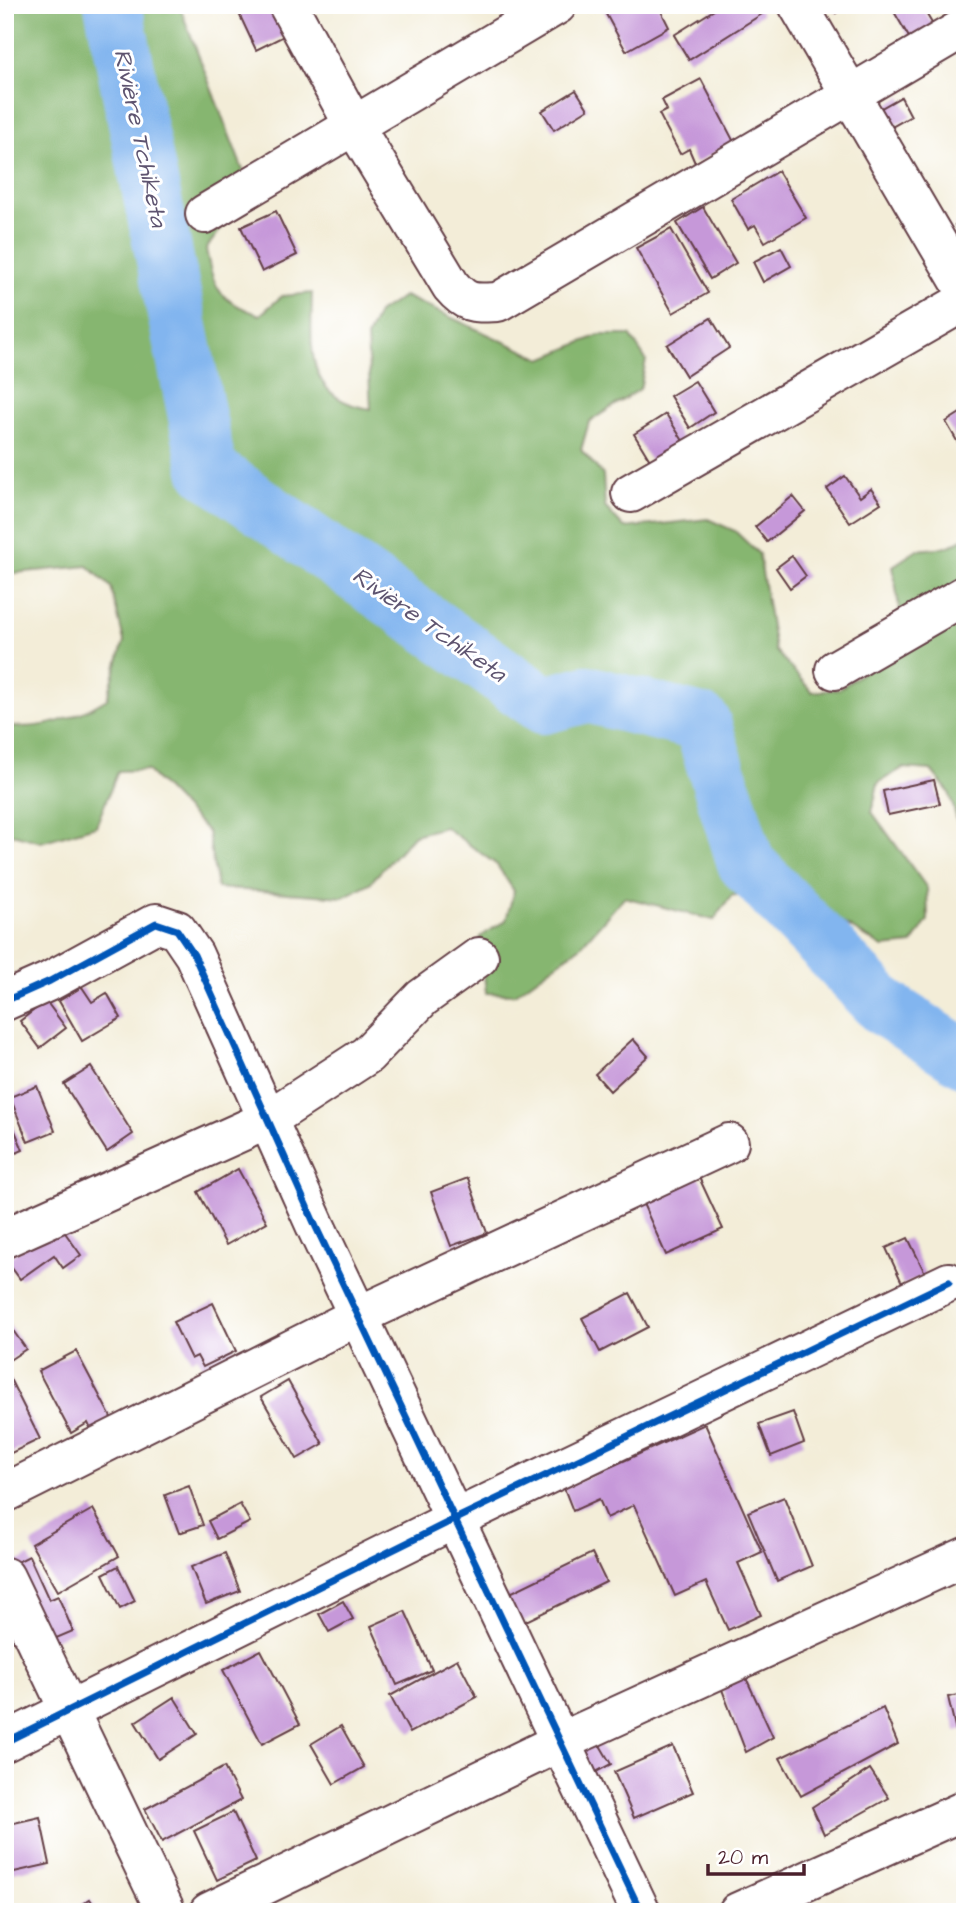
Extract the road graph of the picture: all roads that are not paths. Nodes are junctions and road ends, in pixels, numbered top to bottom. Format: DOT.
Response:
graph roads {
  1 [pos="288,5"];
  2 [pos="557,5"];
  3 [pos="798,5"];
  4 [pos="965,27"];
  5 [pos="850,94"];
  6 [pos="353,124"];
  7 [pos="205,214"];
  8 [pos="965,290"];
  9 [pos="965,301"];
  10 [pos="631,493"];
  11 [pos="965,595"];
  12 [pos="835,670"];
  13 [pos="479,957"];
  14 [pos="5,1001"];
  15 [pos="267,1120"];
  16 [pos="729,1143"];
  17 [pos="5,1238"];
  18 [pos="949,1282"];
  19 [pos="360,1315"];
  20 [pos="5,1493"];
  21 [pos="454,1519"];
  22 [pos="965,1557"];
  23 [pos="5,1577"];
  24 [pos="71,1709"];
  25 [pos="5,1742"];
  26 [pos="560,1742"];
  27 [pos="965,1810"];
  28 [pos="166,1912"];
  29 [pos="209,1912"];
  30 [pos="641,1912"];
  31 [pos="738,1912"];
  1 -- 6 [label="street"];
  2 -- 6 [label="street"];
  3 -- 5 [label="street"];
  4 -- 5 [label="street"];
  5 -- 6 [label="street"];
  5 -- 8 [label="street"];
  6 -- 7 [label="street"];
  9 -- 10 [label="street"];
  11 -- 12 [label="street"];
  13 -- 15 [label="street"];
  14 -- 15 [label="street"];
  15 -- 17 [label="street"];
  15 -- 19 [label="street"];
  16 -- 19 [label="street"];
  18 -- 21 [label="street"];
  19 -- 20 [label="street"];
  19 -- 21 [label="street"];
  21 -- 24 [label="street"];
  21 -- 26 [label="street"];
  22 -- 26 [label="street"];
  23 -- 24 [label="street"];
  24 -- 25 [label="street"];
  24 -- 28 [label="street"];
  26 -- 29 [label="street"];
  26 -- 30 [label="street"];
  27 -- 31 [label="street"];
}
